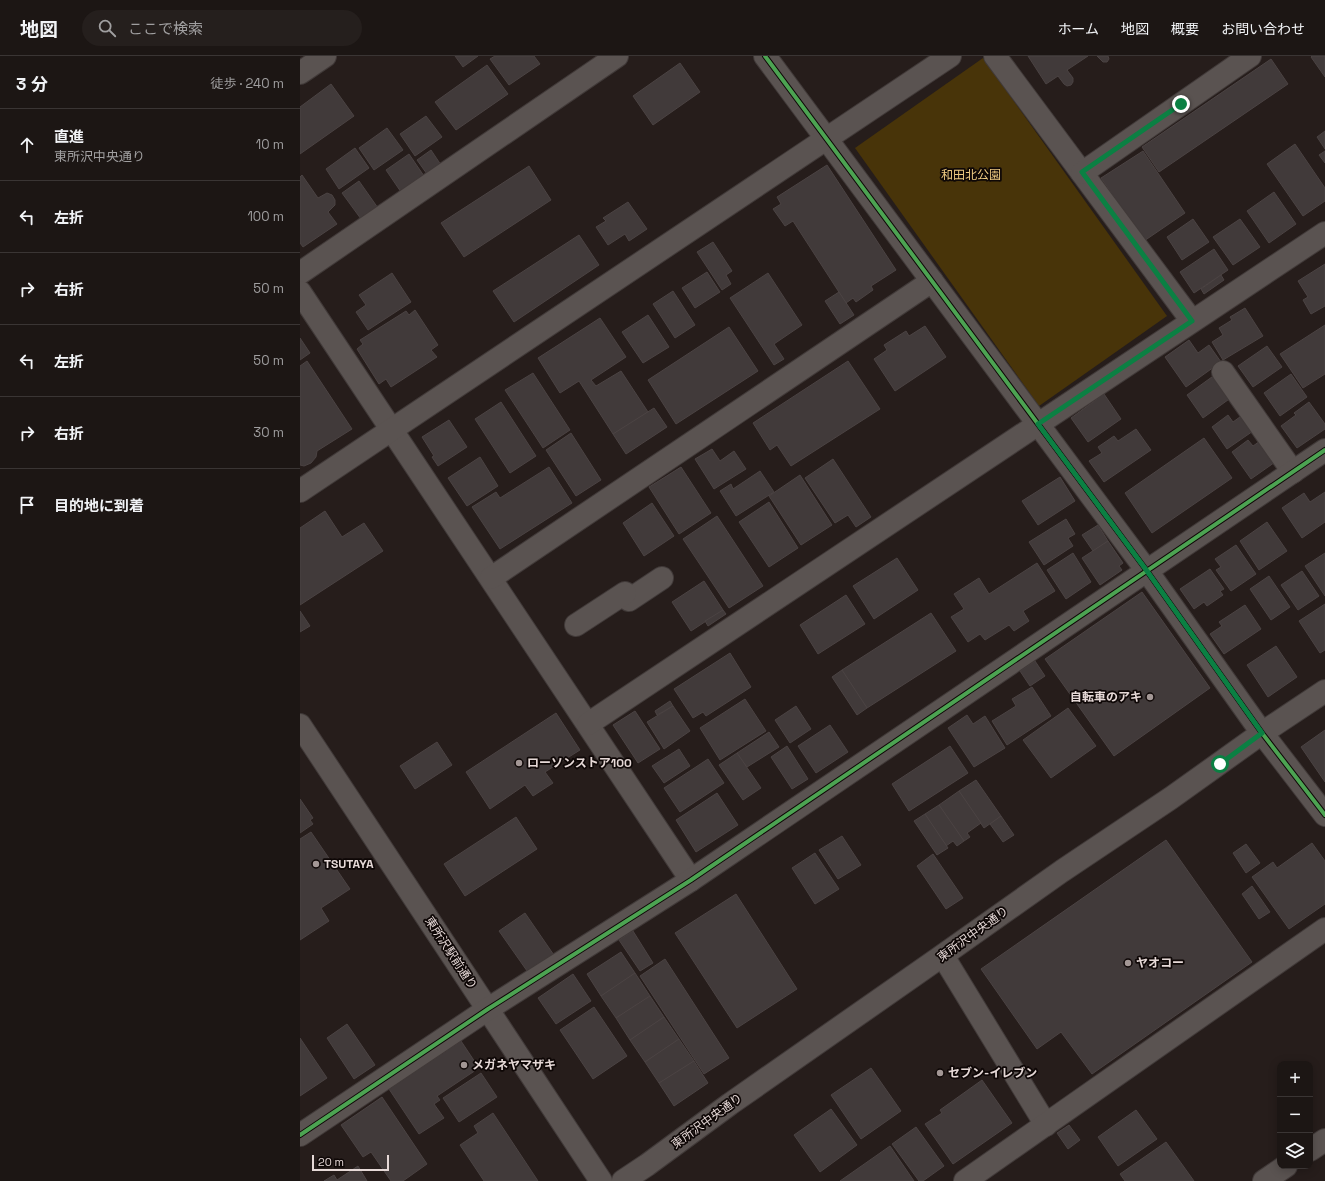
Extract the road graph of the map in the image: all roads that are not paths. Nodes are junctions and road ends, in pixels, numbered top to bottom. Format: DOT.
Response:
graph roads {
  1 [pos="325,56"];
  2 [pos="617,56"];
  3 [pos="765,56"];
  4 [pos="950,56"];
  5 [pos="995,56"];
  6 [pos="1250,56"];
  7 [pos="300,73"];
  8 [pos="826,139"];
  9 [pos="1082,172"];
  10 [pos="1325,233"];
  11 [pos="300,273"];
  12 [pos="932,281"];
  13 [pos="300,292"];
  14 [pos="1192,321"];
  15 [pos="1223,372"];
  16 [pos="1038,424"];
  17 [pos="392,429"];
  18 [pos="1325,450"];
  19 [pos="1293,472"];
  20 [pos="300,491"];
  21 [pos="1147,571"];
  22 [pos="491,578"];
  23 [pos="662,578"];
  24 [pos="576,625"];
  25 [pos="1325,691"];
  26 [pos="588,724"];
  27 [pos="300,725"];
  28 [pos="1262,733"];
  29 [pos="1325,815"];
  30 [pos="691,880"];
  31 [pos="1325,929"];
  32 [pos="943,956"];
  33 [pos="488,1009"];
  34 [pos="1046,1125"];
  35 [pos="300,1135"];
  36 [pos="1325,1140"];
  37 [pos="1313,1148"];
  38 [pos="1282,1169"];
  39 [pos="601,1181"];
  40 [pos="622,1181"];
  41 [pos="965,1181"];
  42 [pos="1264,1181"];
  1 -- 7 [label="street"];
  2 -- 11 [label="street"];
  3 -- 8 [label="street"];
  4 -- 8 [label="street"];
  5 -- 9 [label="street"];
  6 -- 9 [label="street"];
  8 -- 12 [label="street"];
  8 -- 17 [label="street"];
  9 -- 14 [label="street"];
  10 -- 14 [label="street"];
  12 -- 16 [label="street"];
  12 -- 22 [label="street"];
  13 -- 17 [label="street"];
  14 -- 16 [label="street"];
  15 -- 19 [label="street"];
  16 -- 21 [label="street"];
  16 -- 26 [label="street"];
  17 -- 20 [label="street"];
  17 -- 22 [label="street"];
  18 -- 19 [label="street"];
  19 -- 21 [label="street"];
  21 -- 28 [label="street"];
  21 -- 30 [label="street"];
  22 -- 26 [label="street"];
  23 -- 24 [label="street"];
  25 -- 28 [label="street, 東所沢中央通り"];
  26 -- 30 [label="street"];
  27 -- 33 [label="street, 東所沢駅前通り"];
  28 -- 29 [label="street"];
  28 -- 32 [label="street, 東所沢中央通り"];
  30 -- 33 [label="street"];
  31 -- 34 [label="street"];
  32 -- 34 [label="street"];
  32 -- 40 [label="street, 東所沢中央通り"];
  33 -- 35 [label="street"];
  33 -- 39 [label="street, 東所沢駅前通り"];
  34 -- 41 [label="street"];
  36 -- 37 [label="street"];
  38 -- 42 [label="street"];
}
